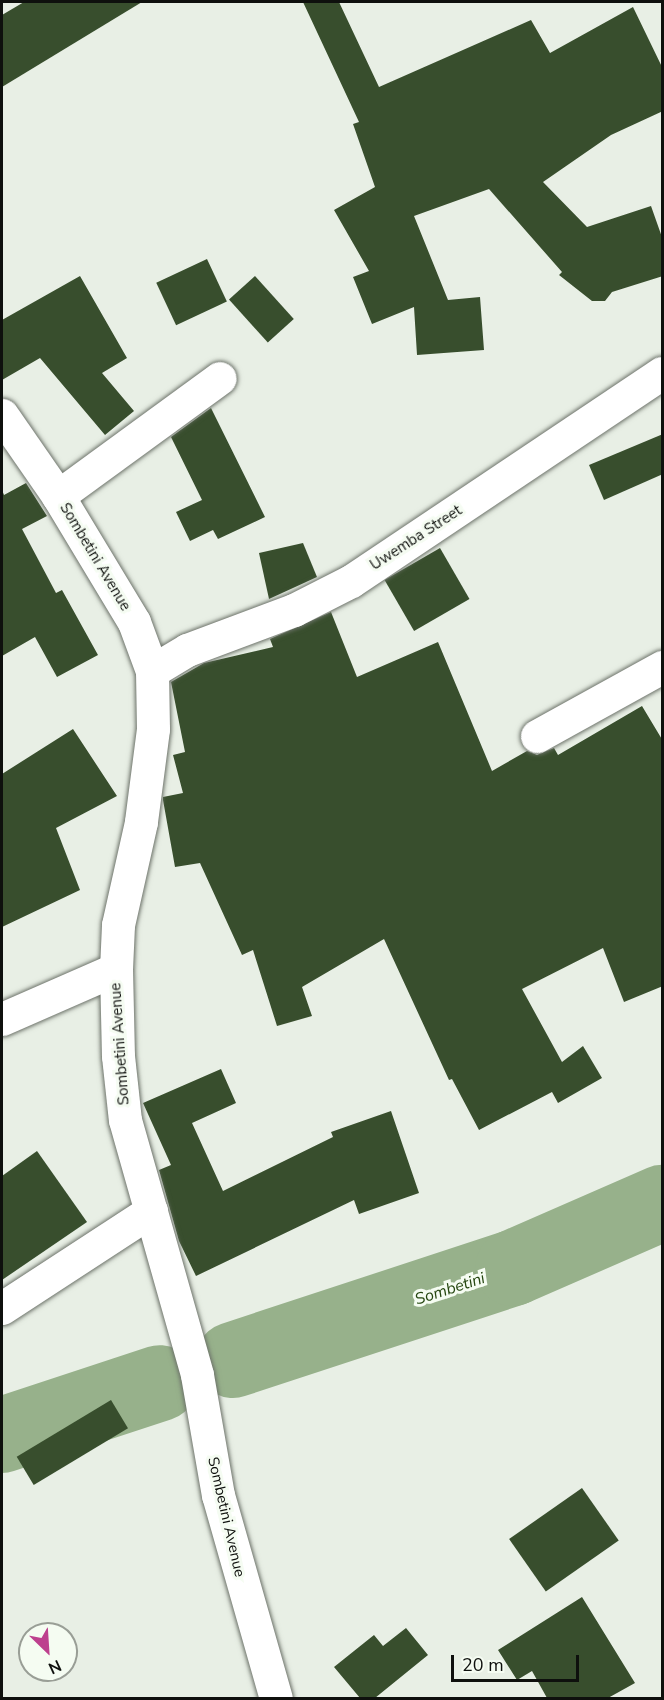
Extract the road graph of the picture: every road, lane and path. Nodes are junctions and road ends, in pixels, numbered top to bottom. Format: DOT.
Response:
graph roads {
  1 [pos="663,373"];
  2 [pos="220,378"];
  3 [pos="2,415"];
  4 [pos="58,496"];
  5 [pos="663,667"];
  6 [pos="152,671"];
  7 [pos="537,736"];
  8 [pos="116,969"];
  9 [pos="2,1019"];
  10 [pos="151,1211"];
  11 [pos="2,1308"];
  12 [pos="276,1698"];
  1 -- 6 [label="street, Uwemba Street"];
  2 -- 4 [label="street"];
  3 -- 4 [label="street, Sombetini Avenue"];
  4 -- 6 [label="street, Sombetini Avenue"];
  5 -- 7 [label="street"];
  6 -- 8 [label="street, Sombetini Avenue"];
  8 -- 9 [label="street"];
  8 -- 10 [label="street, Sombetini Avenue"];
  10 -- 11 [label="street"];
  10 -- 12 [label="street, Sombetini Avenue"];
}
